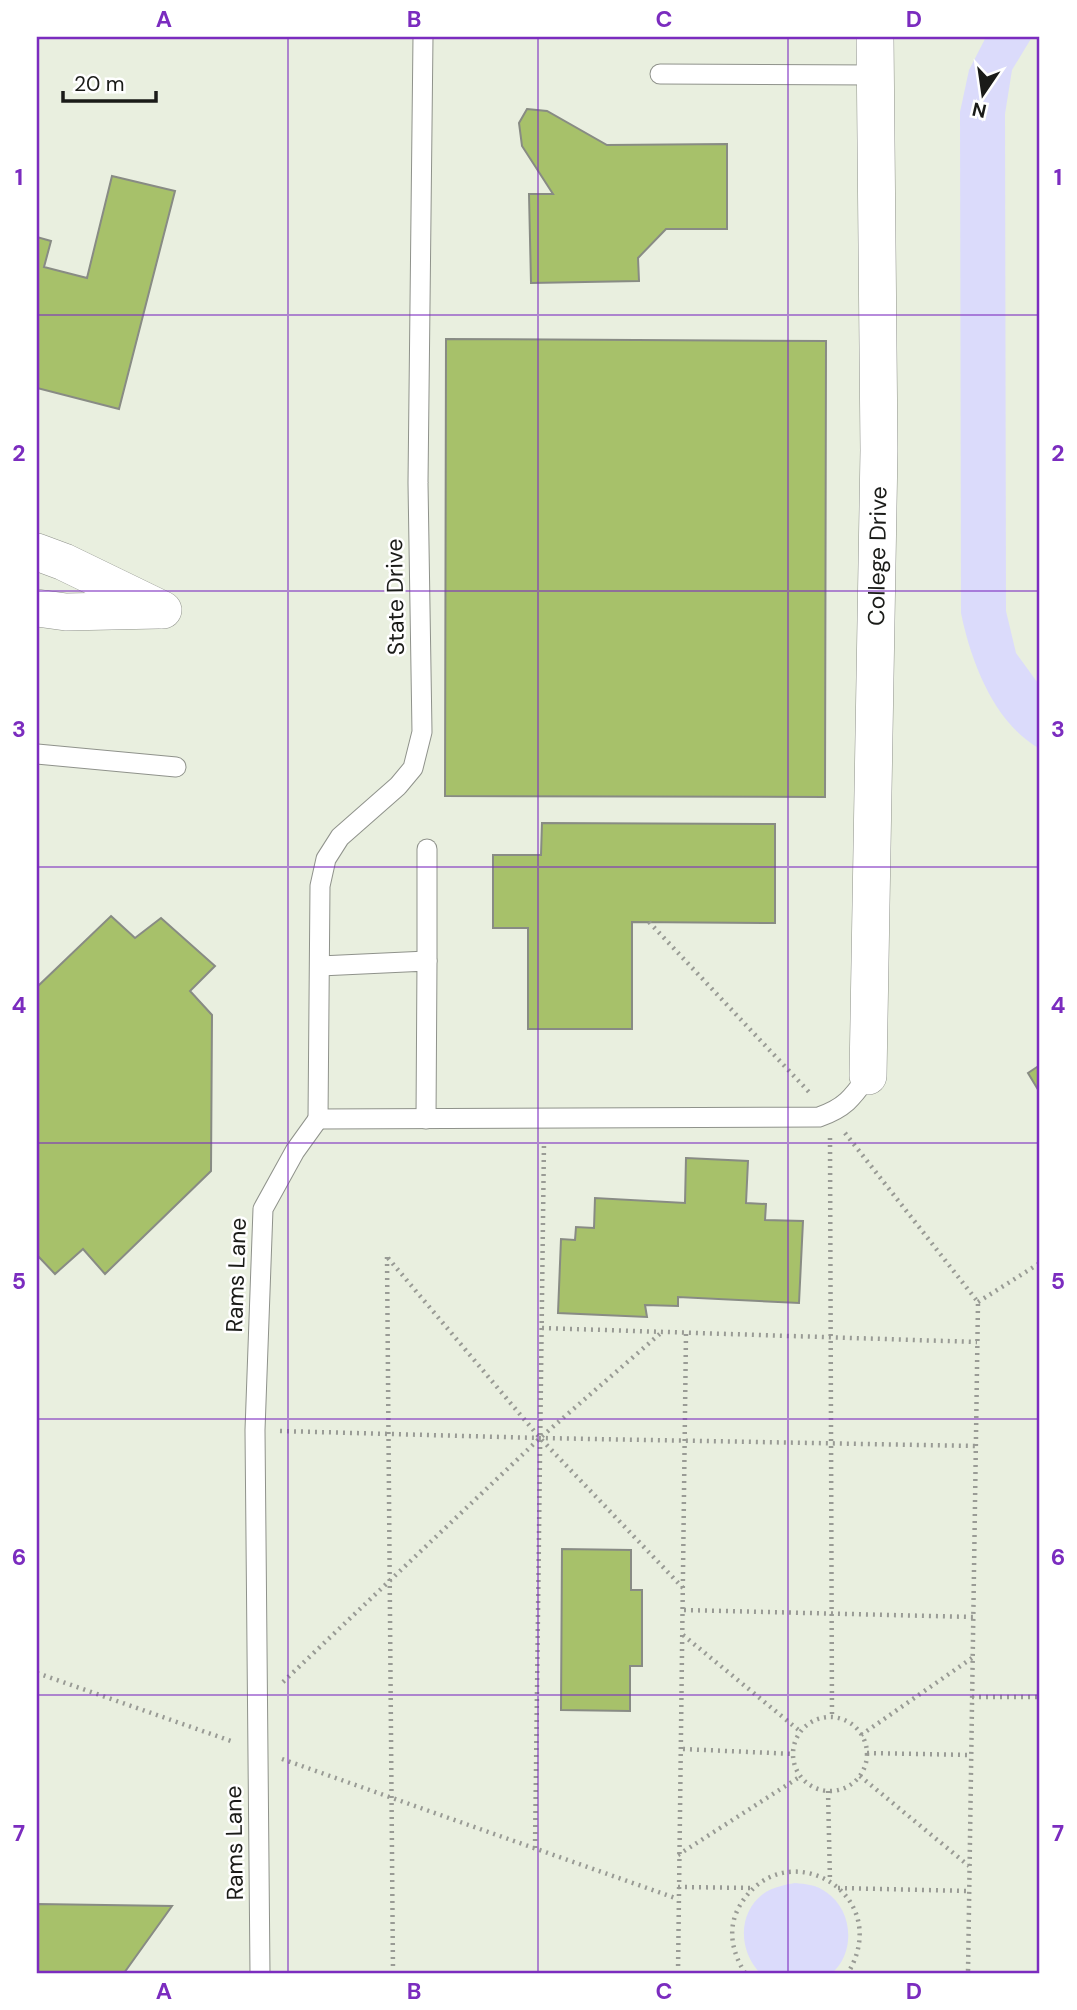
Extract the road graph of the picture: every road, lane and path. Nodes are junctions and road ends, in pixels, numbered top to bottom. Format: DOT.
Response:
graph roads {
  1 [pos="423,37"];
  2 [pos="875,37"];
  3 [pos="660,74"];
  4 [pos="875,75"];
  5 [pos="37,552"];
  6 [pos="37,608"];
  7 [pos="37,754"];
  8 [pos="176,767"];
  9 [pos="427,849"];
  10 [pos="649,922"];
  11 [pos="427,961"];
  12 [pos="320,966"];
  13 [pos="868,1076"];
  14 [pos="830,1113"];
  15 [pos="545,1118"];
  16 [pos="318,1119"];
  17 [pos="426,1119"];
  18 [pos="1040,1263"];
  19 [pos="978,1302"];
  20 [pos="542,1328"];
  21 [pos="663,1332"];
  22 [pos="686,1333"];
  23 [pos="831,1338"];
  24 [pos="977,1342"];
  25 [pos="255,1430"];
  26 [pos="388,1434"];
  27 [pos="540,1438"];
  28 [pos="685,1440"];
  29 [pos="832,1443"];
  30 [pos="976,1446"];
  31 [pos="390,1581"];
  32 [pos="684,1588"];
  33 [pos="684,1610"];
  34 [pos="832,1613"];
  35 [pos="973,1617"];
  36 [pos="683,1634"];
  37 [pos="973,1657"];
  38 [pos="37,1673"];
  39 [pos="972,1697"];
  40 [pos="1040,1697"];
  41 [pos="257,1707"];
  42 [pos="832,1718"];
  43 [pos="801,1732"];
  44 [pos="861,1735"];
  45 [pos="682,1749"];
  46 [pos="257,1750"];
  47 [pos="867,1753"];
  48 [pos="794,1754"];
  49 [pos="971,1755"];
  50 [pos="801,1776"];
  51 [pos="860,1776"];
  52 [pos="828,1791"];
  53 [pos="391,1797"];
  54 [pos="535,1848"];
  55 [pos="678,1855"];
  56 [pos="970,1866"];
  57 [pos="830,1881"];
  58 [pos="678,1888"];
  59 [pos="754,1888"];
  60 [pos="838,1888"];
  61 [pos="969,1891"];
  62 [pos="678,1899"];
  63 [pos="260,1973"];
  64 [pos="393,1973"];
  65 [pos="678,1973"];
  66 [pos="744,1973"];
  67 [pos="848,1973"];
  68 [pos="968,1973"];
  1 -- 12 [label="lane, State Drive"];
  2 -- 4 [label="street, College Drive"];
  3 -- 4 [label="lane"];
  4 -- 13 [label="street, College Drive"];
  5 -- 6 [label="street"];
  7 -- 8 [label="lane"];
  9 -- 11 [label="lane"];
  10 -- 14 [label="path"];
  11 -- 12 [label="lane"];
  11 -- 17 [label="lane"];
  12 -- 16 [label="lane, State Drive"];
  13 -- 14 [label="lane"];
  14 -- 15 [label="lane"];
  14 -- 19 [label="path"];
  14 -- 23 [label="path"];
  15 -- 17 [label="lane"];
  15 -- 20 [label="path"];
  16 -- 17 [label="lane"];
  16 -- 25 [label="lane, Rams Lane"];
  18 -- 19 [label="path"];
  19 -- 24 [label="path"];
  20 -- 21 [label="path"];
  20 -- 27 [label="path"];
  21 -- 22 [label="path"];
  21 -- 27 [label="path"];
  22 -- 23 [label="path"];
  22 -- 28 [label="path"];
  23 -- 24 [label="path"];
  23 -- 29 [label="path"];
  24 -- 30 [label="path"];
  25 -- 26 [label="path"];
  25 -- 41 [label="lane, Rams Lane"];
  26 -- 27 [label="path"];
  26 -- 27 [label="path"];
  26 -- 31 [label="path"];
  27 -- 28 [label="path"];
  27 -- 31 [label="path"];
  27 -- 32 [label="path"];
  27 -- 54 [label="path"];
  28 -- 29 [label="path"];
  28 -- 32 [label="path"];
  29 -- 30 [label="path"];
  29 -- 34 [label="path"];
  30 -- 35 [label="path"];
  31 -- 41 [label="path"];
  31 -- 53 [label="path"];
  32 -- 33 [label="path"];
  33 -- 34 [label="path"];
  33 -- 36 [label="path"];
  34 -- 35 [label="path"];
  34 -- 42 [label="path"];
  35 -- 37 [label="path"];
  36 -- 43 [label="path"];
  36 -- 45 [label="path"];
  37 -- 39 [label="path"];
  37 -- 44 [label="path"];
  38 -- 46 [label="path"];
  39 -- 40 [label="path"];
  39 -- 49 [label="path"];
  41 -- 46 [label="lane, Rams Lane"];
  42 -- 43 [label="path"];
  42 -- 44 [label="path"];
  43 -- 48 [label="path"];
  44 -- 47 [label="path"];
  45 -- 48 [label="path"];
  45 -- 55 [label="path"];
  46 -- 53 [label="path"];
  46 -- 63 [label="lane, Rams Lane"];
  47 -- 49 [label="path"];
  47 -- 51 [label="path"];
  48 -- 50 [label="path"];
  49 -- 56 [label="path"];
  50 -- 52 [label="path"];
  50 -- 55 [label="path"];
  51 -- 52 [label="path"];
  51 -- 56 [label="path"];
  52 -- 57 [label="path"];
  53 -- 54 [label="path"];
  53 -- 64 [label="path"];
  54 -- 62 [label="path"];
  55 -- 58 [label="path"];
  56 -- 61 [label="path"];
  57 -- 59 [label="path"];
  57 -- 60 [label="path"];
  58 -- 59 [label="path"];
  58 -- 62 [label="path"];
  59 -- 66 [label="path"];
  60 -- 61 [label="path"];
  60 -- 67 [label="path"];
  61 -- 68 [label="path"];
  62 -- 65 [label="path"];
}
